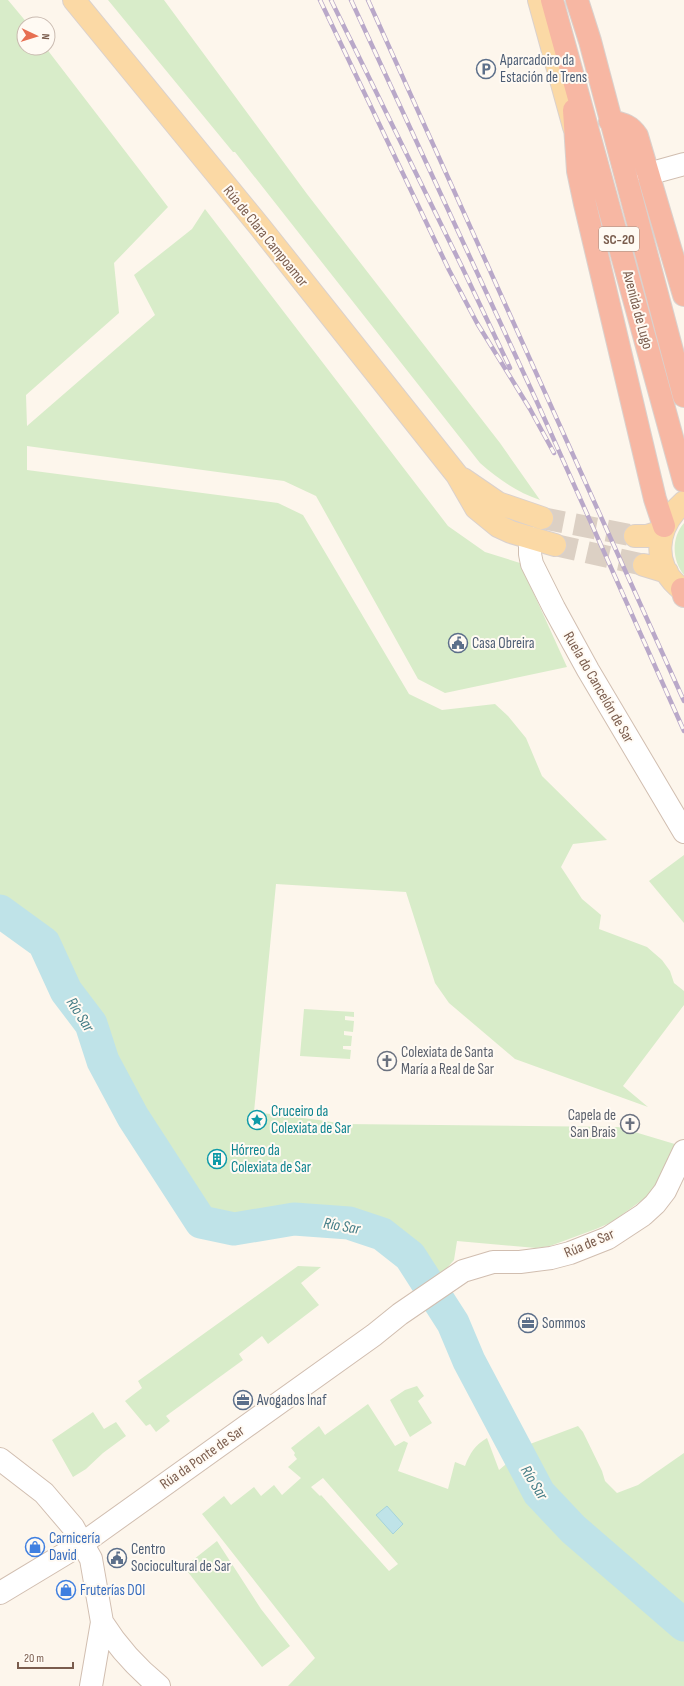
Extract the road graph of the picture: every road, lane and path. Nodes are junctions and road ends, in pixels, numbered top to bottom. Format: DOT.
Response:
graph roads {
  1 [pos="74,0"];
  2 [pos="539,0"];
  3 [pos="552,0"];
  4 [pos="577,0"];
  5 [pos="573,73"];
  6 [pos="610,121"];
  7 [pos="574,127"];
  8 [pos="684,164"];
  9 [pos="648,174"];
  10 [pos="684,295"];
  11 [pos="684,396"];
  12 [pos="457,475"];
  13 [pos="684,480"];
  14 [pos="684,502"];
  15 [pos="542,518"];
  16 [pos="664,528"];
  17 [pos="635,536"];
  18 [pos="530,538"];
  19 [pos="555,545"];
  20 [pos="644,565"];
  21 [pos="667,572"];
  22 [pos="683,592"];
  23 [pos="684,832"];
  24 [pos="684,1151"];
  25 [pos="400,1314"];
  26 [pos="0,1459"];
  27 [pos="83,1543"];
  28 [pos="0,1593"];
  29 [pos="102,1622"];
  30 [pos="91,1686"];
  31 [pos="159,1686"];
  1 -- 12 [label="main road, Rúa de Clara Campoamor"];
  2 -- 7 [label="main road"];
  3 -- 5 [label="highway, Avenida de Lugo / SC-20"];
  4 -- 6 [label="highway, Avenida de Lugo / SC-20"];
  5 -- 7 [label="highway"];
  5 -- 13 [label="highway, Avenida de Lugo / SC-20"];
  6 -- 9 [label="highway"];
  6 -- 11 [label="highway, Avenida de Lugo / SC-20"];
  7 -- 13 [label="highway"];
  7 -- 16 [label="highway"];
  8 -- 9 [label="street"];
  9 -- 10 [label="highway"];
  12 -- 15 [label="main road, Rúa de Clara Campoamor"];
  12 -- 18 [label="main road, Rúa de Clara Campoamor"];
  14 -- 16 [label="main road"];
  16 -- 17 [label="main road"];
  16 -- 21 [label="main road"];
  18 -- 19 [label="main road, Rúa de Clara Campoamor"];
  18 -- 23 [label="street, Ruela do Cancelón de Sar"];
  20 -- 21 [label="main road"];
  21 -- 22 [label="main road"];
  24 -- 25 [label="street, Rúa de Sar"];
  25 -- 27 [label="street, Rúa da Ponte de Sar"];
  26 -- 27 [label="street"];
  27 -- 28 [label="street, Rúa da Ponte de Sar"];
  27 -- 29 [label="street"];
  29 -- 30 [label="street"];
  29 -- 31 [label="street"];
}
